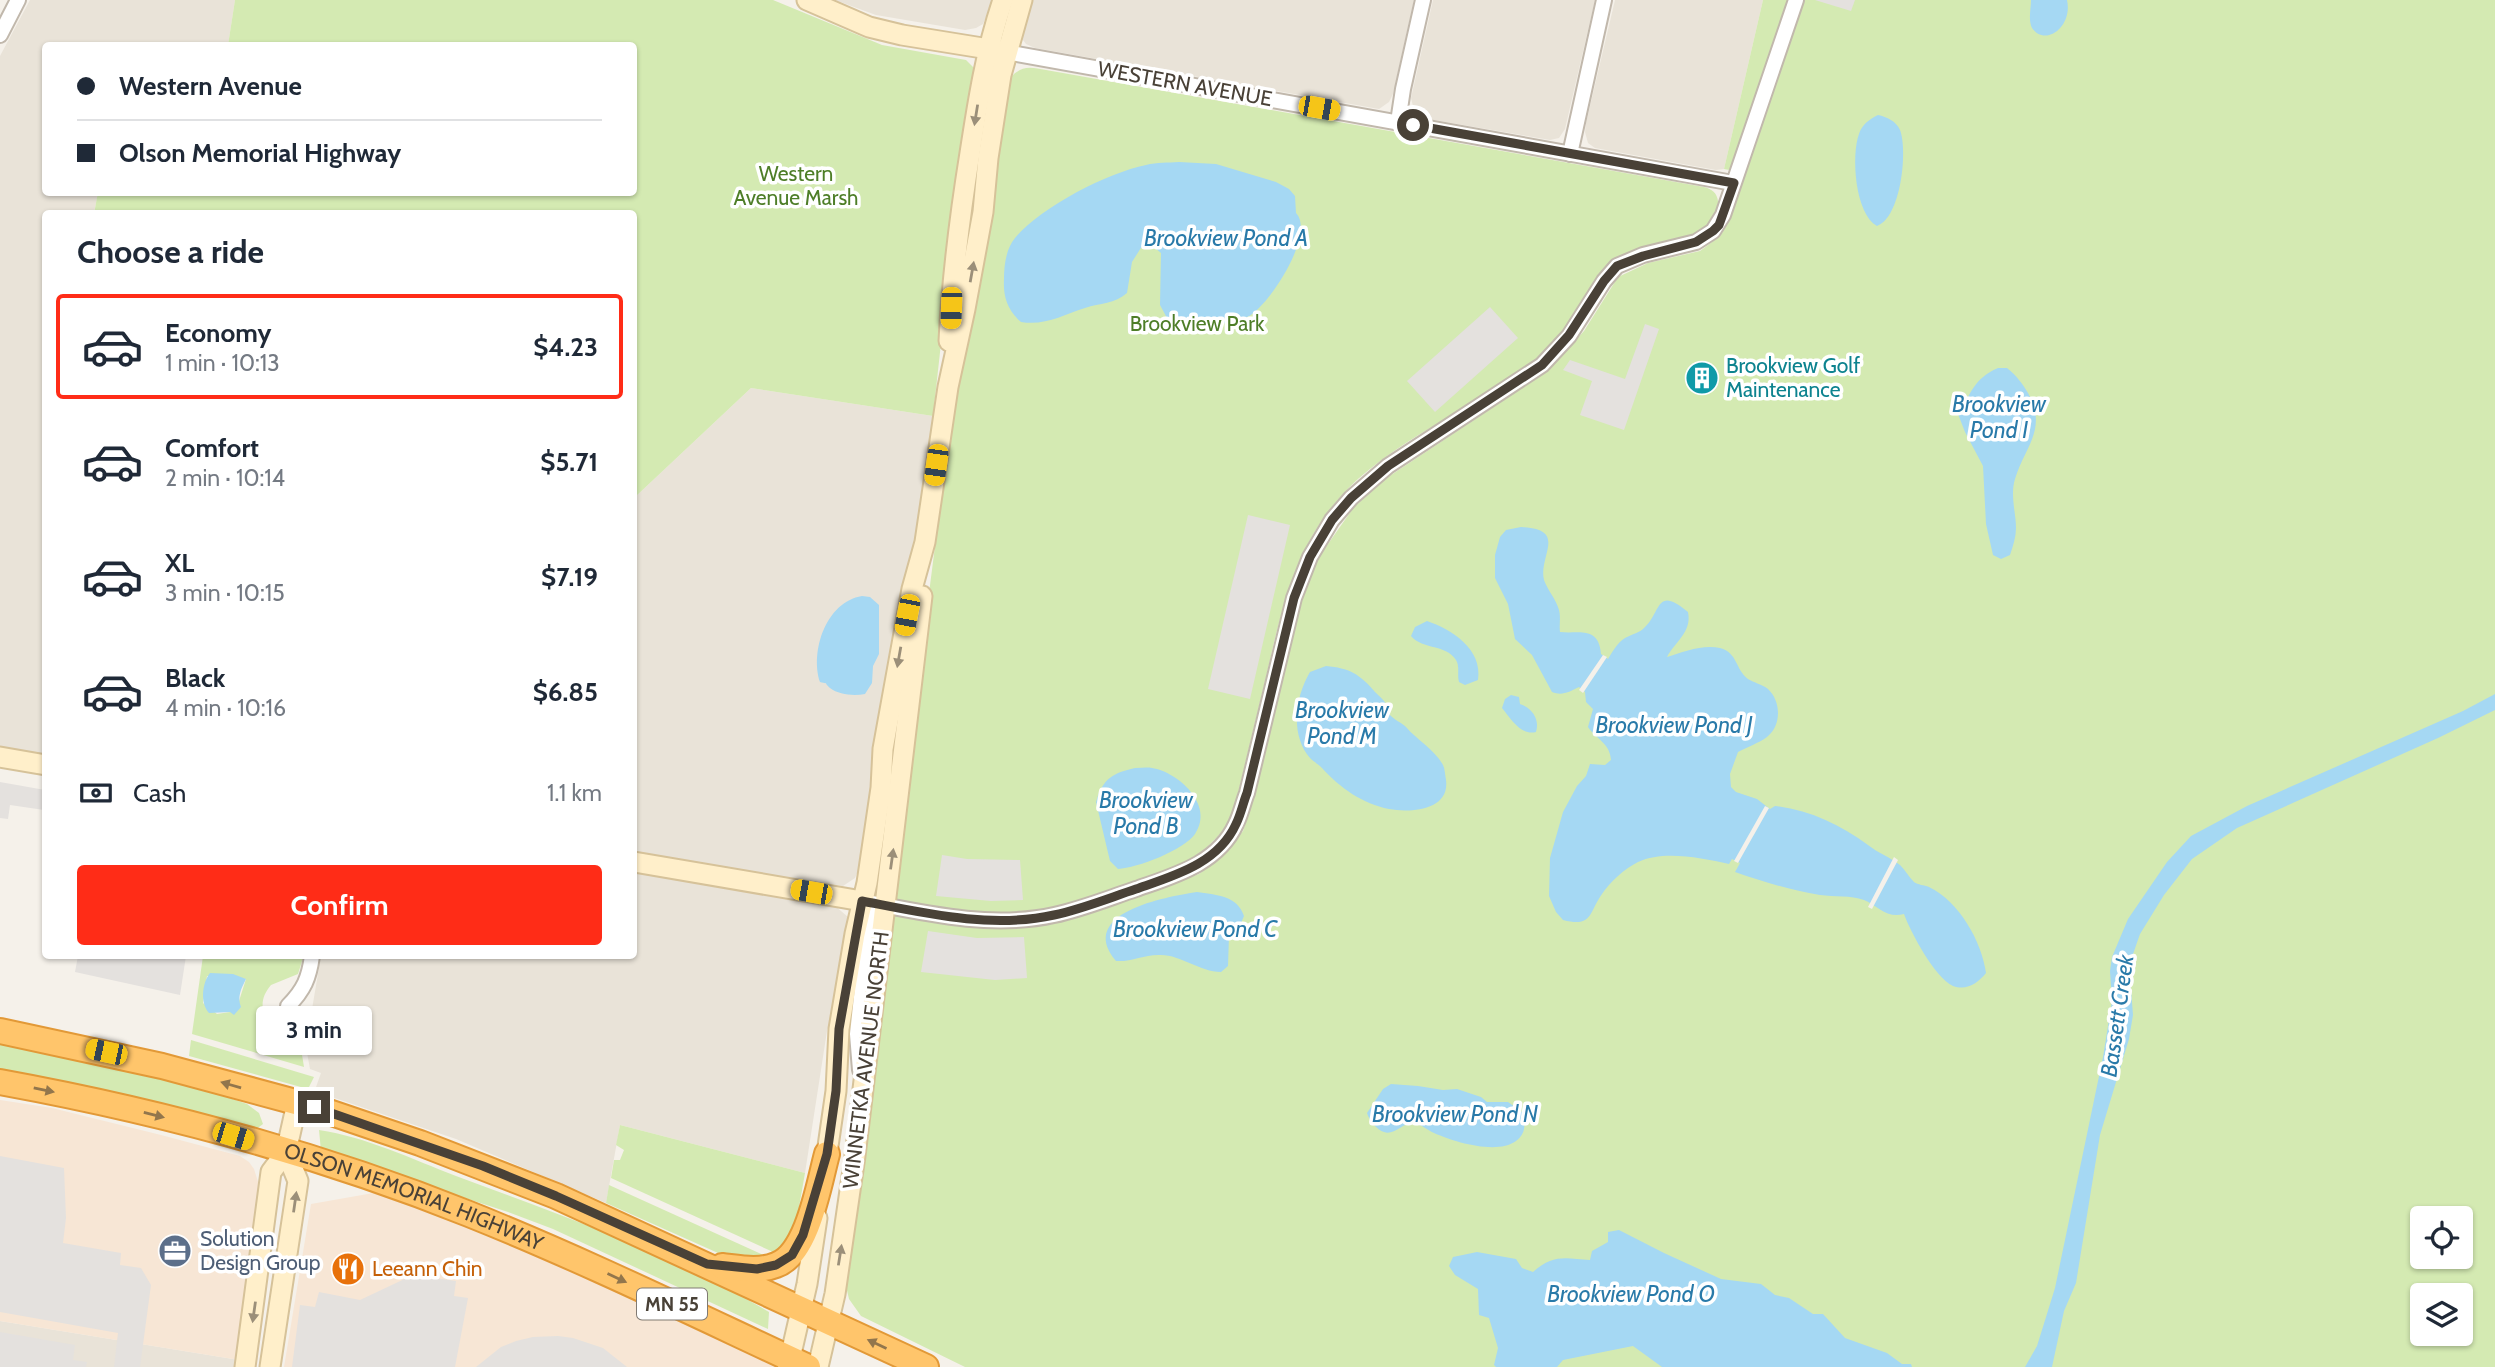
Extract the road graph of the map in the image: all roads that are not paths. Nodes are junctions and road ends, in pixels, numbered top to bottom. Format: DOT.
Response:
graph roads {
  1 [pos="18,0"];
  2 [pos="807,0"];
  3 [pos="1003,0"];
  4 [pos="1021,0"];
  5 [pos="1423,0"];
  6 [pos="1604,0"];
  7 [pos="1796,0"];
  8 [pos="0,35"];
  9 [pos="997,50"];
  10 [pos="1398,122"];
  11 [pos="1570,154"];
  12 [pos="1734,183"];
  13 [pos="925,542"];
  14 [pos="0,757"];
  15 [pos="42,764"];
  16 [pos="637,863"];
  17 [pos="862,901"];
  18 [pos="885,905"];
  19 [pos="311,959"];
  20 [pos="288,1006"];
  21 [pos="0,1031"];
  22 [pos="0,1082"];
  23 [pos="863,1091"];
  24 [pos="297,1103"];
  25 [pos="286,1152"];
  26 [pos="827,1154"];
  27 [pos="707,1264"];
  28 [pos="801,1310"];
  29 [pos="828,1322"];
  30 [pos="795,1364"];
  31 [pos="246,1367"];
  32 [pos="271,1367"];
  33 [pos="818,1367"];
  34 [pos="926,1367"];
  1 -- 8 [label="street"];
  2 -- 9 [label="street, WESTERN AVENUE"];
  3 -- 9 [label="street"];
  4 -- 9 [label="street"];
  5 -- 10 [label="street"];
  6 -- 11 [label="street"];
  7 -- 12 [label="street"];
  9 -- 10 [label="street, WESTERN AVENUE"];
  9 -- 13 [label="street, WINNETKA AVENUE NORTH"];
  10 -- 11 [label="street, WESTERN AVENUE"];
  11 -- 12 [label="street, WESTERN AVENUE"];
  12 -- 18 [label="street"];
  13 -- 17 [label="street, WINNETKA AVENUE NORTH, one-way"];
  18 -- 13 [label="street, WINNETKA AVENUE NORTH, one-way"];
  14 -- 15 [label="street"];
  16 -- 17 [label="street"];
  17 -- 18 [label="street"];
  17 -- 23 [label="street"];
  17 -- 26 [label="street, WINNETKA AVENUE NORTH"];
  18 -- 23 [label="street, WINNETKA AVENUE NORTH"];
  19 -- 20 [label="street"];
  24 -- 21 [label="highway, MN 55, one-way"];
  22 -- 25 [label="highway, OLSON MEMORIAL HIGHWAY / MN 55, one-way"];
  29 -- 23 [label="street, WINNETKA AVENUE NORTH, one-way"];
  24 -- 25 [label="street"];
  24 -- 27 [label="highway, MN 55"];
  25 -- 30 [label="highway, OLSON MEMORIAL HIGHWAY / MN 55, one-way"];
  25 -- 31 [label="street, one-way"];
  32 -- 25 [label="street, one-way"];
  26 -- 27 [label="highway"];
  26 -- 28 [label="street, WINNETKA AVENUE NORTH"];
  27 -- 28 [label="highway, MN 55"];
  28 -- 29 [label="highway, MN 55"];
  28 -- 30 [label="street, WINNETKA AVENUE NORTH"];
  29 -- 33 [label="street, WINNETKA AVENUE NORTH"];
  34 -- 29 [label="highway, MN 55, one-way"];
}
